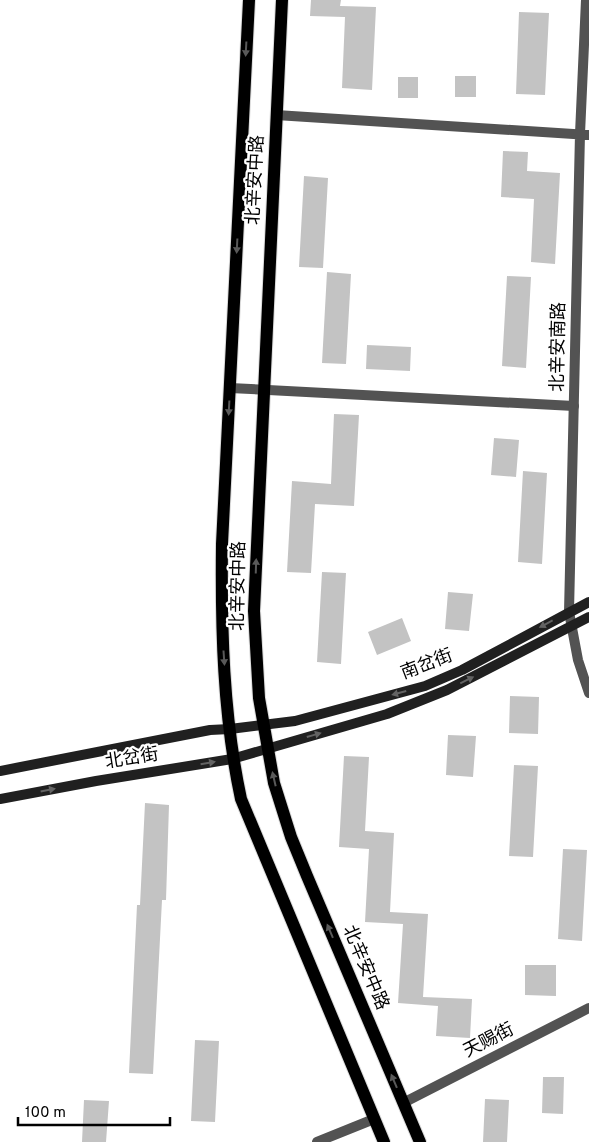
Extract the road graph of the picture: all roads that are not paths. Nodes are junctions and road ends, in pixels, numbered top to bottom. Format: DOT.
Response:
graph roads {
  1 [pos="249,0"];
  2 [pos="282,0"];
  3 [pos="586,0"];
  4 [pos="276,115"];
  5 [pos="585,135"];
  6 [pos="230,388"];
  7 [pos="263,390"];
  8 [pos="574,406"];
  9 [pos="589,602"];
  10 [pos="569,612"];
  11 [pos="589,617"];
  12 [pos="570,626"];
  13 [pos="589,693"];
  14 [pos="264,724"];
  15 [pos="230,729"];
  16 [pos="268,748"];
  17 [pos="232,759"];
  18 [pos="0,770"];
  19 [pos="0,799"];
  20 [pos="589,1008"];
  21 [pos="403,1103"];
  22 [pos="374,1118"];
  23 [pos="317,1142"];
  24 [pos="384,1142"];
  25 [pos="420,1142"];
  1 -- 6 [label="main road, 北辛安中路, one-way"];
  2 -- 4 [label="main road, 北辛安中路"];
  3 -- 5 [label="street, 北辛安南路"];
  4 -- 5 [label="street"];
  4 -- 7 [label="main road, 北辛安中路"];
  5 -- 8 [label="street, 北辛安南路"];
  6 -- 7 [label="street"];
  6 -- 15 [label="main road, 北辛安中路, one-way"];
  7 -- 8 [label="street"];
  14 -- 7 [label="main road, 北辛安中路, one-way"];
  8 -- 10 [label="street, 北辛安南路"];
  9 -- 10 [label="main road, 南岔街"];
  10 -- 12 [label="street, 北辛安南路"];
  10 -- 14 [label="main road, 南岔街, one-way"];
  11 -- 12 [label="main road, 南岔街"];
  12 -- 13 [label="street, 北辛安南路"];
  16 -- 12 [label="main road, 南岔街, one-way"];
  14 -- 15 [label="main road, 北岔街"];
  14 -- 16 [label="main road, 北辛安中路"];
  15 -- 17 [label="main road, 北辛安中路"];
  15 -- 18 [label="main road, 北岔街"];
  16 -- 17 [label="main road, 北岔街"];
  21 -- 16 [label="main road, 北辛安中路, one-way"];
  19 -- 17 [label="main road, 北岔街, one-way"];
  17 -- 22 [label="main road, 北辛安中路"];
  20 -- 21 [label="street, 天赐街"];
  21 -- 25 [label="main road, 北辛安中路"];
  22 -- 23 [label="street"];
  22 -- 24 [label="main road, 北辛安中路"];
}
